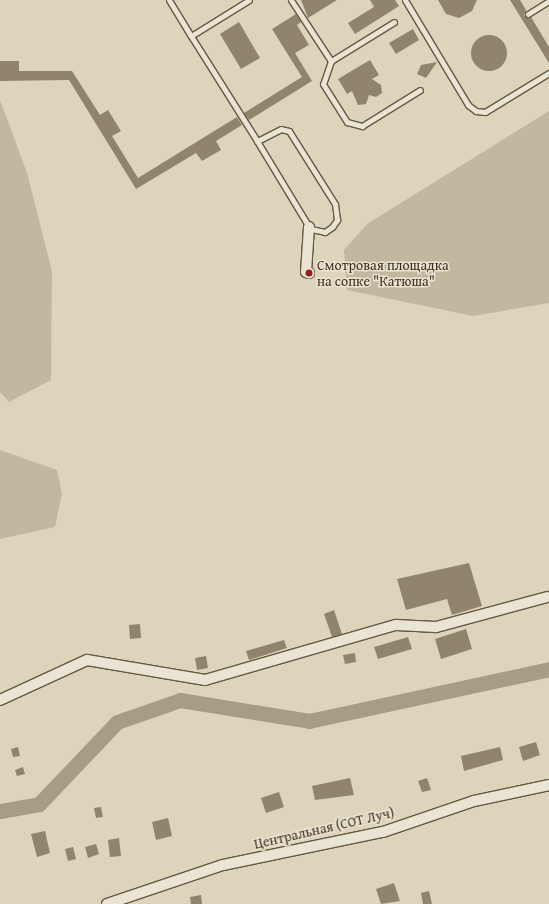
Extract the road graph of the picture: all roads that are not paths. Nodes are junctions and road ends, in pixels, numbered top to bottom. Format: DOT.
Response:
graph roads {
  1 [pos="169,0"];
  2 [pos="291,0"];
  3 [pos="404,0"];
  4 [pos="247,1"];
  5 [pos="549,1"];
  6 [pos="528,14"];
  7 [pos="394,22"];
  8 [pos="191,36"];
  9 [pos="331,61"];
  10 [pos="549,73"];
  11 [pos="420,90"];
  12 [pos="256,141"];
  13 [pos="310,227"];
  14 [pos="309,273"];
  15 [pos="547,597"];
  16 [pos="0,700"];
  17 [pos="549,785"];
  18 [pos="107,904"];
  1 -- 8 [label="lane"];
  2 -- 9 [label="lane"];
  3 -- 10 [label="lane"];
  4 -- 8 [label="lane"];
  5 -- 6 [label="lane"];
  7 -- 9 [label="lane"];
  8 -- 12 [label="lane"];
  9 -- 11 [label="lane"];
  12 -- 13 [label="lane"];
  12 -- 13 [label="lane"];
  13 -- 14 [label="street"];
  15 -- 16 [label="street"];
  17 -- 18 [label="street, Центральная (СОТ Луч)"];
}
